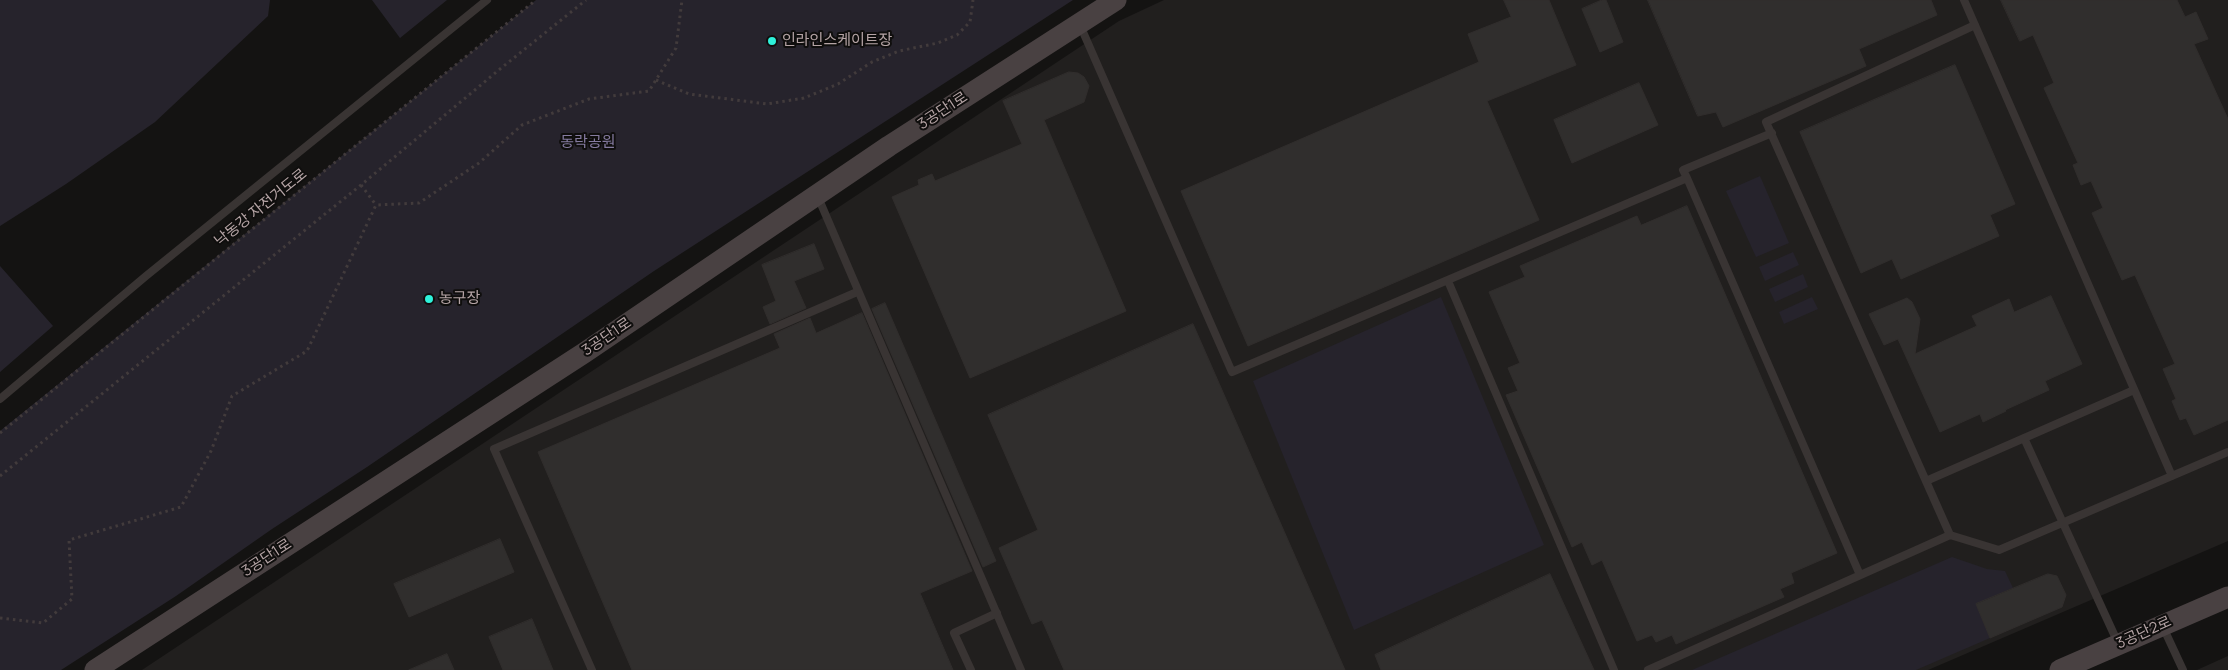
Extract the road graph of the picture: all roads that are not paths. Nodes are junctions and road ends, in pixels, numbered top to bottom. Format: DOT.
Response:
graph roads {
  1 [pos="487,0"];
  2 [pos="1116,0"];
  3 [pos="1964,0"];
  4 [pos="1079,23"];
  5 [pos="1975,25"];
  6 [pos="1772,133"];
  7 [pos="1687,178"];
  8 [pos="818,195"];
  9 [pos="1448,281"];
  10 [pos="857,292"];
  11 [pos="2134,390"];
  12 [pos="0,399"];
  13 [pos="2024,438"];
  14 [pos="2228,452"];
  15 [pos="2172,476"];
  16 [pos="1926,481"];
  17 [pos="2062,523"];
  18 [pos="1950,535"];
  19 [pos="1860,575"];
  20 [pos="2228,597"];
  21 [pos="996,612"];
  22 [pos="2163,625"];
  23 [pos="2119,644"];
  24 [pos="95,670"];
  25 [pos="592,670"];
  26 [pos="971,670"];
  27 [pos="1021,670"];
  28 [pos="1614,670"];
  29 [pos="1648,670"];
  30 [pos="2060,670"];
  31 [pos="2183,670"];
  1 -- 12 [label="lane"];
  2 -- 4 [label="street, 3공단1로"];
  3 -- 5 [label="lane"];
  4 -- 8 [label="street, 3공단1로"];
  4 -- 9 [label="lane"];
  5 -- 6 [label="lane"];
  5 -- 11 [label="lane"];
  6 -- 7 [label="lane"];
  6 -- 16 [label="lane"];
  7 -- 9 [label="lane"];
  7 -- 19 [label="lane"];
  8 -- 10 [label="lane"];
  8 -- 24 [label="street, 3공단1로"];
  9 -- 28 [label="lane"];
  10 -- 21 [label="lane"];
  10 -- 25 [label="lane"];
  11 -- 13 [label="lane"];
  11 -- 15 [label="lane"];
  13 -- 16 [label="lane"];
  13 -- 17 [label="lane"];
  14 -- 15 [label="lane"];
  15 -- 17 [label="lane"];
  16 -- 18 [label="lane"];
  17 -- 18 [label="lane"];
  17 -- 23 [label="lane"];
  18 -- 19 [label="lane"];
  19 -- 29 [label="lane"];
  20 -- 22 [label="street, 3공단2로"];
  21 -- 26 [label="lane"];
  21 -- 27 [label="lane"];
  22 -- 23 [label="street, 3공단2로"];
  22 -- 31 [label="lane"];
  23 -- 30 [label="street, 3공단2로"];
}
